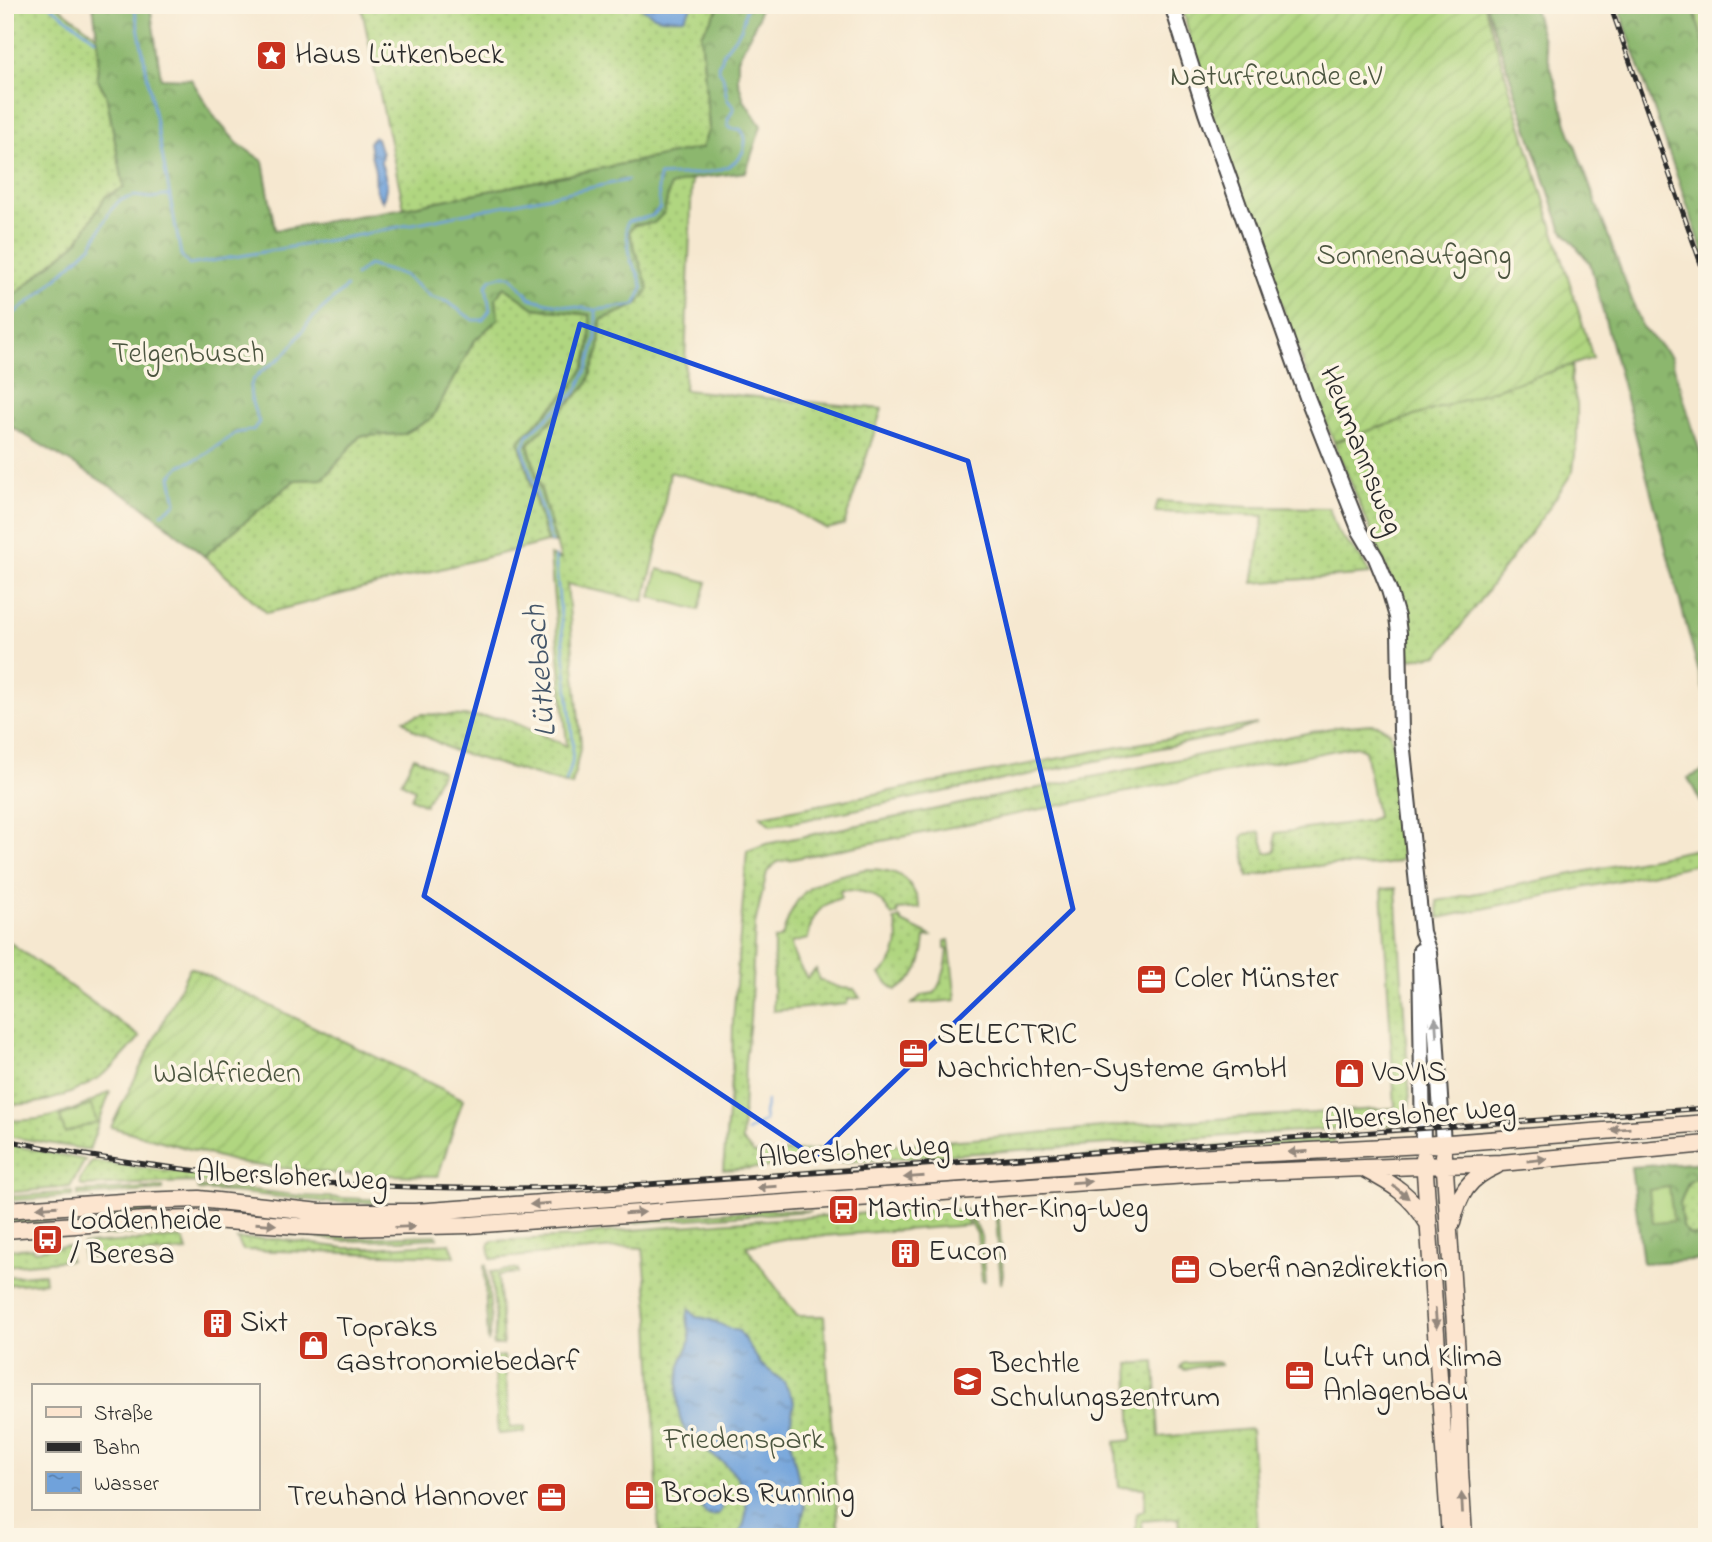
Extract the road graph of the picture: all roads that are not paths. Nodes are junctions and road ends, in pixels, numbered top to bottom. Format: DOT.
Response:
graph roads {
  1 [pos="1171,5"];
  2 [pos="1422,932"];
  3 [pos="1707,1123"];
  4 [pos="1443,1144"];
  5 [pos="1707,1144"];
  6 [pos="1423,1145"];
  7 [pos="1501,1163"];
  8 [pos="1444,1165"];
  9 [pos="1424,1166"];
  10 [pos="1363,1169"];
  11 [pos="5,1210"];
  12 [pos="1430,1226"];
  13 [pos="5,1230"];
  14 [pos="1448,1238"];
  15 [pos="1450,1537"];
  16 [pos="1464,1537"];
  1 -- 2 [label="street, Heumannsweg"];
  4 -- 2 [label="street, Heumannsweg, one-way"];
  2 -- 6 [label="street, Heumannsweg"];
  3 -- 4 [label="main road, Albersloher Weg, one-way"];
  4 -- 6 [label="main road, Albersloher Weg"];
  4 -- 8 [label="main road"];
  7 -- 5 [label="main road, Albersloher Weg, one-way"];
  6 -- 9 [label="main road"];
  6 -- 11 [label="main road, Albersloher Weg, one-way"];
  7 -- 8 [label="main road, Albersloher Weg"];
  7 -- 14 [label="main road"];
  8 -- 9 [label="main road, Albersloher Weg"];
  8 -- 14 [label="main road"];
  9 -- 10 [label="main road, Albersloher Weg"];
  9 -- 12 [label="main road"];
  10 -- 12 [label="main road, one-way"];
  13 -- 10 [label="main road, Albersloher Weg, one-way"];
  12 -- 15 [label="main road, one-way"];
  16 -- 14 [label="main road, one-way"];
}
